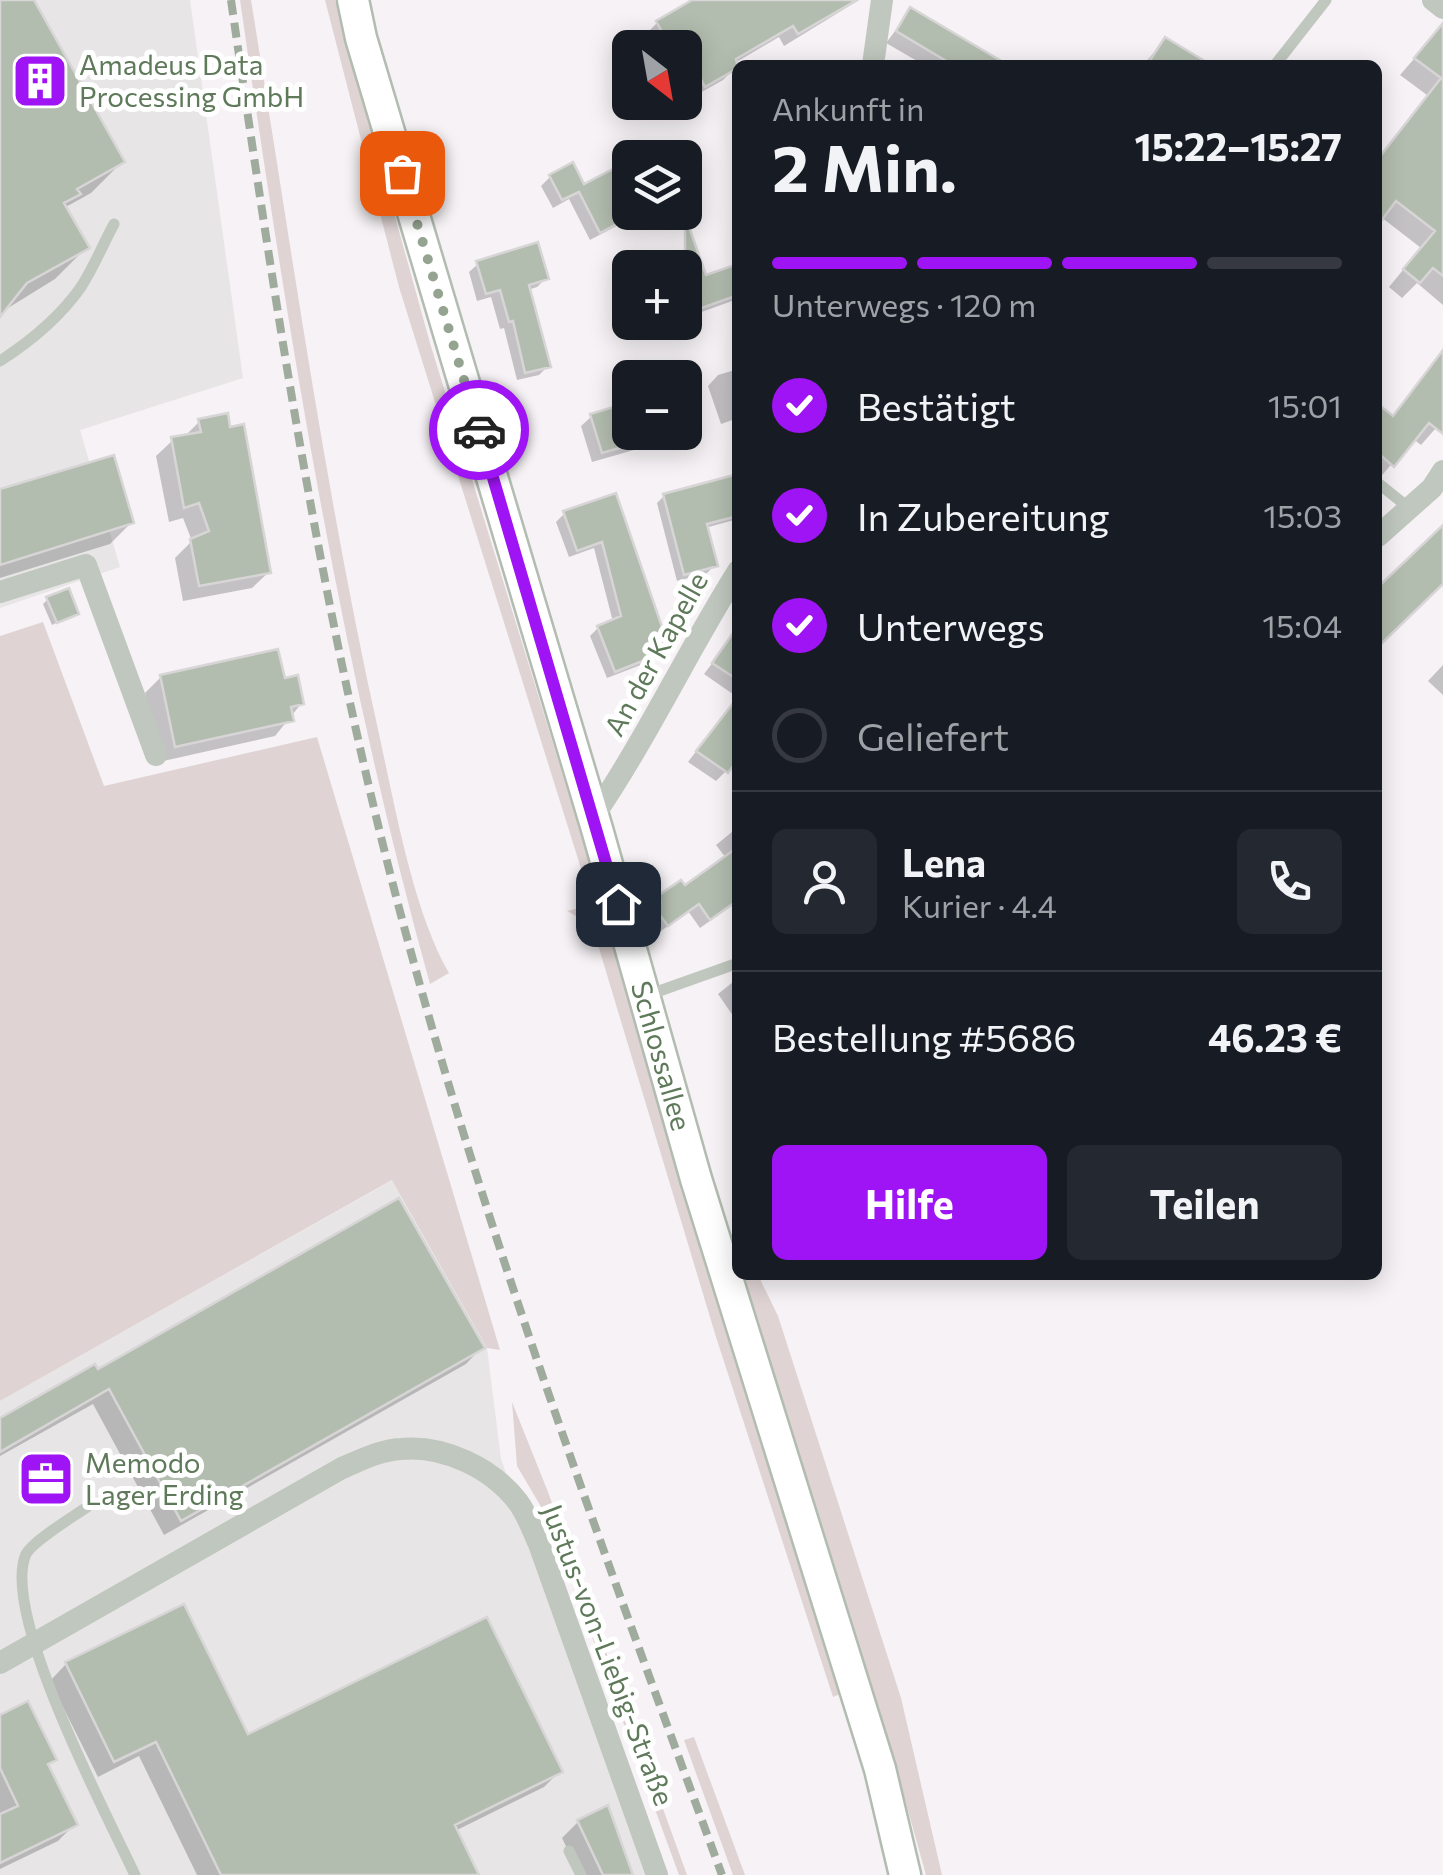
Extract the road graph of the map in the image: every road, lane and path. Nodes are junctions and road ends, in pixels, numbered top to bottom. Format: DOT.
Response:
graph roads {
  1 [pos="353,0"];
  2 [pos="882,0"];
  3 [pos="1326,0"];
  4 [pos="1433,0"];
  5 [pos="1443,8"];
  6 [pos="874,60"];
  7 [pos="1279,60"];
  8 [pos="114,224"];
  9 [pos="0,361"];
  10 [pos="1382,486"];
  11 [pos="1439,486"];
  12 [pos="1409,508"];
  13 [pos="1382,532"];
  14 [pos="732,580"];
  15 [pos="0,592"];
  16 [pos="156,755"];
  17 [pos="593,817"];
  18 [pos="732,965"];
  19 [pos="644,996"];
  20 [pos="87,1507"];
  21 [pos="30,1646"];
  22 [pos="0,1664"];
  23 [pos="569,1851"];
  24 [pos="135,1875"];
  25 [pos="582,1875"];
  26 [pos="658,1875"];
  27 [pos="905,1875"];
  1 -- 17 [label="main road, Schlossallee"];
  2 -- 6 [label="street"];
  3 -- 7 [label="lane"];
  4 -- 5 [label="street"];
  8 -- 9 [label="lane"];
  10 -- 12 [label="lane"];
  11 -- 12 [label="street"];
  12 -- 13 [label="street"];
  14 -- 17 [label="street, An der Kapelle"];
  15 -- 16 [label="street"];
  17 -- 19 [label="main road, Schlossallee"];
  18 -- 19 [label="lane"];
  19 -- 27 [label="main road, Schlossallee"];
  20 -- 21 [label="lane"];
  21 -- 22 [label="street, Justus-von-Liebig-Straße"];
  21 -- 24 [label="lane"];
  21 -- 26 [label="street, Justus-von-Liebig-Straße"];
  23 -- 25 [label="lane"];
}
